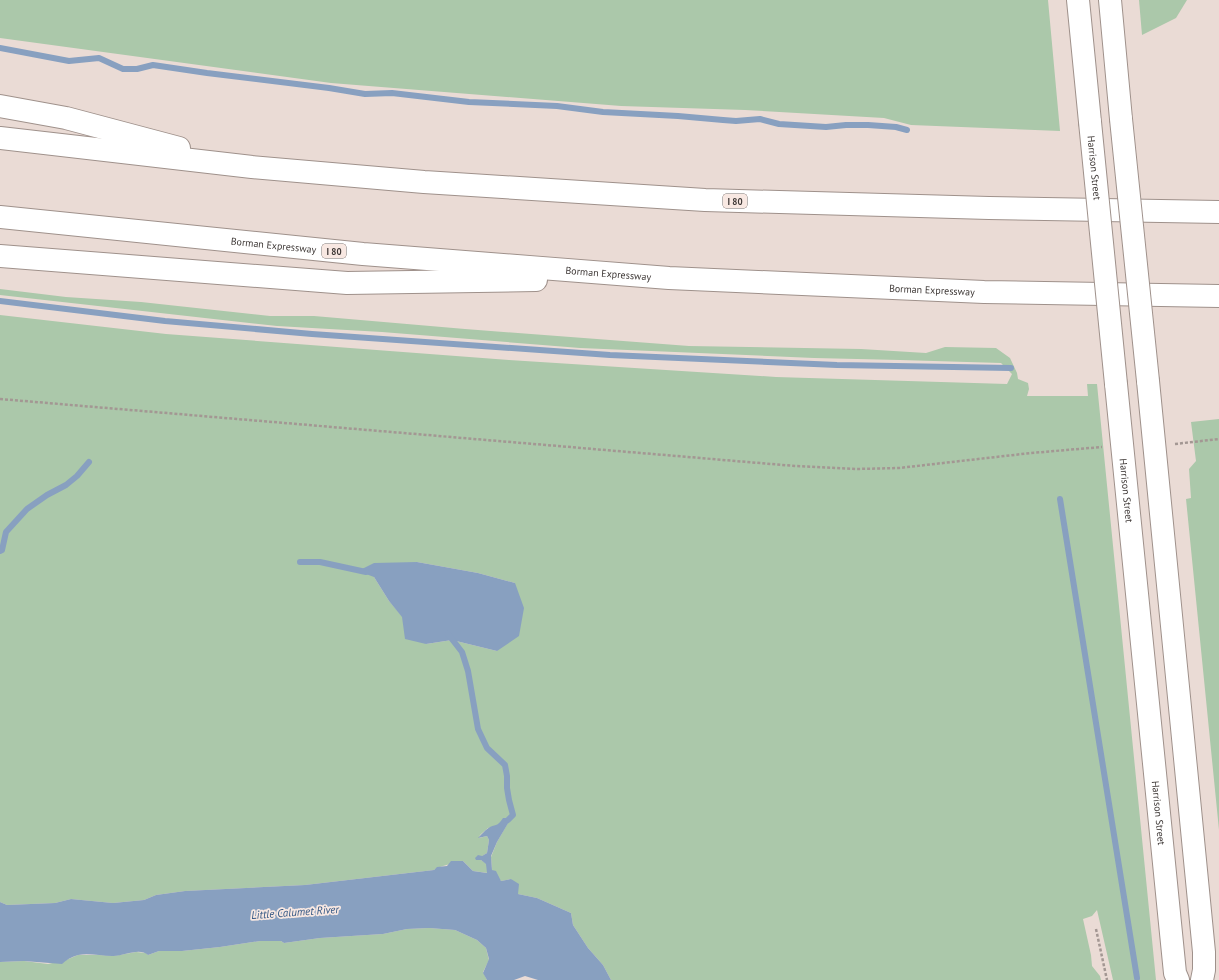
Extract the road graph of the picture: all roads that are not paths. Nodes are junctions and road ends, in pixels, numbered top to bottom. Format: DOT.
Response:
graph roads {
  1 [pos="1078,0"];
  2 [pos="1110,0"];
  3 [pos="0,106"];
  4 [pos="0,138"];
  5 [pos="252,168"];
  6 [pos="1219,212"];
  7 [pos="0,217"];
  8 [pos="0,256"];
  9 [pos="669,278"];
  10 [pos="1219,296"];
  11 [pos="1178,980"];
  12 [pos="1202,980"];
  1 -- 11 [label="main road, Harrison Street, bridge"];
  2 -- 12 [label="main road, bridge"];
  3 -- 5 [label="main road"];
  4 -- 5 [label="main road, I 80"];
  5 -- 6 [label="main road, I 80"];
  7 -- 9 [label="main road, Borman Expressway / I 80"];
  8 -- 9 [label="main road"];
  9 -- 10 [label="main road, Borman Expressway / I 80"];
}
